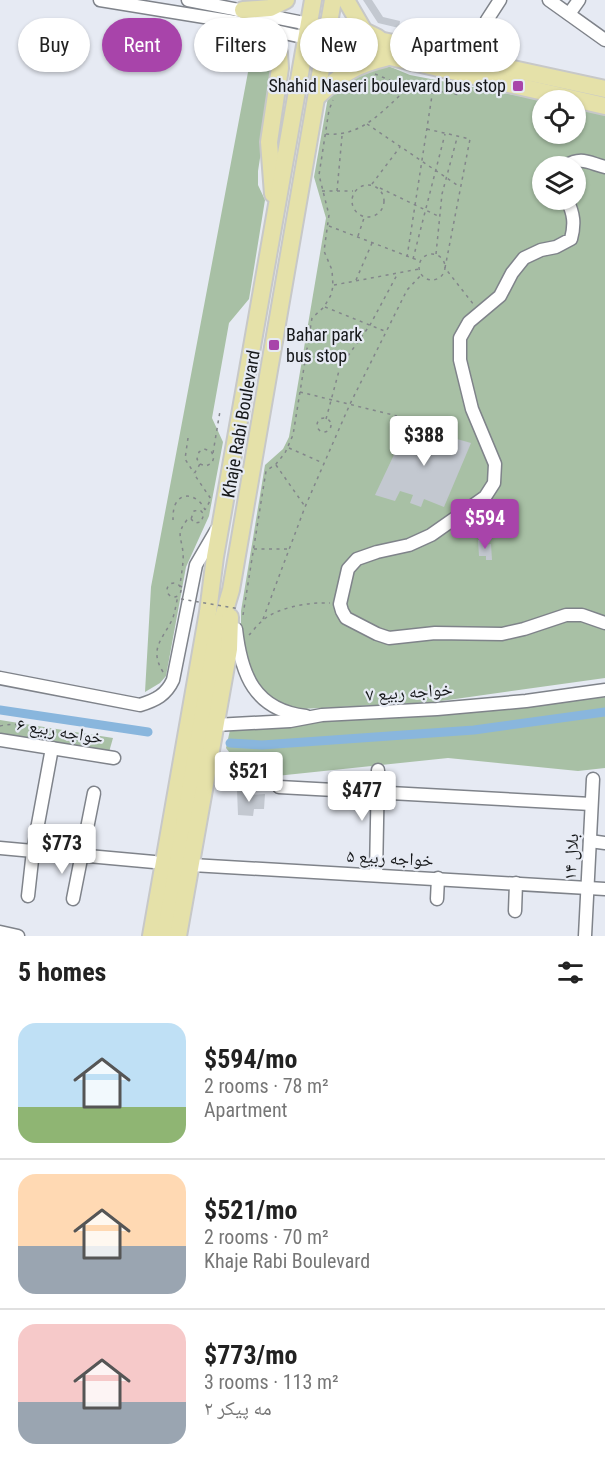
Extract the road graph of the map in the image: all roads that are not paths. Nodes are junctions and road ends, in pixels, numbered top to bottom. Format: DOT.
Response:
graph roads {
  1 [pos="100,0"];
  2 [pos="188,0"];
  3 [pos="286,0"];
  4 [pos="313,0"];
  5 [pos="333,0"];
  6 [pos="346,0"];
  7 [pos="500,0"];
  8 [pos="549,0"];
  9 [pos="579,0"];
  10 [pos="243,10"];
  11 [pos="569,14"];
  12 [pos="205,18"];
  13 [pos="310,18"];
  14 [pos="330,18"];
  15 [pos="488,18"];
  16 [pos="300,28"];
  17 [pos="605,40"];
  18 [pos="378,47"];
  19 [pos="386,49"];
  20 [pos="390,49"];
  21 [pos="520,70"];
  22 [pos="279,72"];
  23 [pos="301,72"];
  24 [pos="322,72"];
  25 [pos="605,89"];
  26 [pos="318,96"];
  27 [pos="605,106"];
  28 [pos="586,161"];
  29 [pos="605,167"];
  30 [pos="572,210"];
  31 [pos="274,220"];
  32 [pos="221,522"];
  33 [pos="231,590"];
  34 [pos="605,623"];
  35 [pos="0,678"];
  36 [pos="605,690"];
  37 [pos="322,715"];
  38 [pos="215,725"];
  39 [pos="0,740"];
  40 [pos="56,744"];
  41 [pos="114,758"];
  42 [pos="378,770"];
  43 [pos="593,779"];
  44 [pos="279,788"];
  45 [pos="93,793"];
  46 [pos="378,794"];
  47 [pos="591,804"];
  48 [pos="590,841"];
  49 [pos="605,843"];
  50 [pos="0,848"];
  51 [pos="33,851"];
  52 [pos="80,855"];
  53 [pos="173,858"];
  54 [pos="376,875"];
  55 [pos="438,878"];
  56 [pos="516,883"];
  57 [pos="587,887"];
  58 [pos="605,889"];
  59 [pos="28,897"];
  60 [pos="73,899"];
  61 [pos="437,899"];
  62 [pos="515,911"];
  63 [pos="0,932"];
  64 [pos="18,936"];
  65 [pos="140,936"];
  66 [pos="151,936"];
  67 [pos="165,936"];
  68 [pos="178,936"];
  69 [pos="585,936"];
  1 -- 12 [label="street"];
  2 -- 10 [label="street"];
  3 -- 10 [label="main road"];
  4 -- 13 [label="main road, Khaje Rabi Boulevard"];
  5 -- 14 [label="main road, Khaje Rabi Boulevard"];
  6 -- 19 [label="main road"];
  7 -- 15 [label="street"];
  8 -- 11 [label="street"];
  9 -- 11 [label="street"];
  10 -- 16 [label="street"];
  11 -- 17 [label="street"];
  18 -- 19 [label="main road"];
  19 -- 20 [label="main road"];
  19 -- 26 [label="main road"];
  19 -- 27 [label="main road"];
  21 -- 25 [label="main road"];
  22 -- 31 [label="main road"];
  23 -- 31 [label="main road, Khaje Rabi Boulevard"];
  24 -- 26 [label="main road, Khaje Rabi Boulevard"];
  26 -- 33 [label="main road, Khaje Rabi Boulevard"];
  28 -- 29 [label="street"];
  30 -- 34 [label="street"];
  31 -- 32 [label="main road, Khaje Rabi Boulevard"];
  32 -- 35 [label="street"];
  32 -- 53 [label="main road, Khaje Rabi Boulevard"];
  33 -- 37 [label="street"];
  33 -- 38 [label="main road"];
  33 -- 53 [label="main road, Khaje Rabi Boulevard"];
  36 -- 37 [label="street, خواجه ربیع ۷"];
  37 -- 38 [label="street, خواجه ربیع ۷"];
  38 -- 53 [label="main road"];
  39 -- 40 [label="street, خواجه ربیع ۶"];
  40 -- 41 [label="street, خواجه ربیع ۶"];
  40 -- 51 [label="street"];
  42 -- 46 [label="street"];
  43 -- 47 [label="street, بلال ۱۴"];
  44 -- 46 [label="street"];
  45 -- 52 [label="street"];
  46 -- 47 [label="street"];
  46 -- 54 [label="street"];
  47 -- 48 [label="street, بلال ۱۴"];
  48 -- 49 [label="street"];
  48 -- 57 [label="street, بلال ۱۴"];
  50 -- 51 [label="street, خواجه ربیع ۵"];
  51 -- 52 [label="street, خواجه ربیع ۵"];
  51 -- 59 [label="street"];
  52 -- 53 [label="street, خواجه ربیع ۵"];
  52 -- 60 [label="street"];
  53 -- 54 [label="street, خواجه ربیع ۵"];
  53 -- 65 [label="main road"];
  53 -- 66 [label="main road"];
  53 -- 67 [label="main road"];
  53 -- 68 [label="main road"];
  54 -- 55 [label="street, خواجه ربیع ۵"];
  55 -- 56 [label="street, خواجه ربیع ۵"];
  55 -- 61 [label="street"];
  56 -- 57 [label="street, خواجه ربیع ۵"];
  56 -- 62 [label="street"];
  57 -- 58 [label="street, خواجه ربیع ۵"];
  57 -- 69 [label="street, بلال ۱۴"];
  63 -- 64 [label="street"];
}
